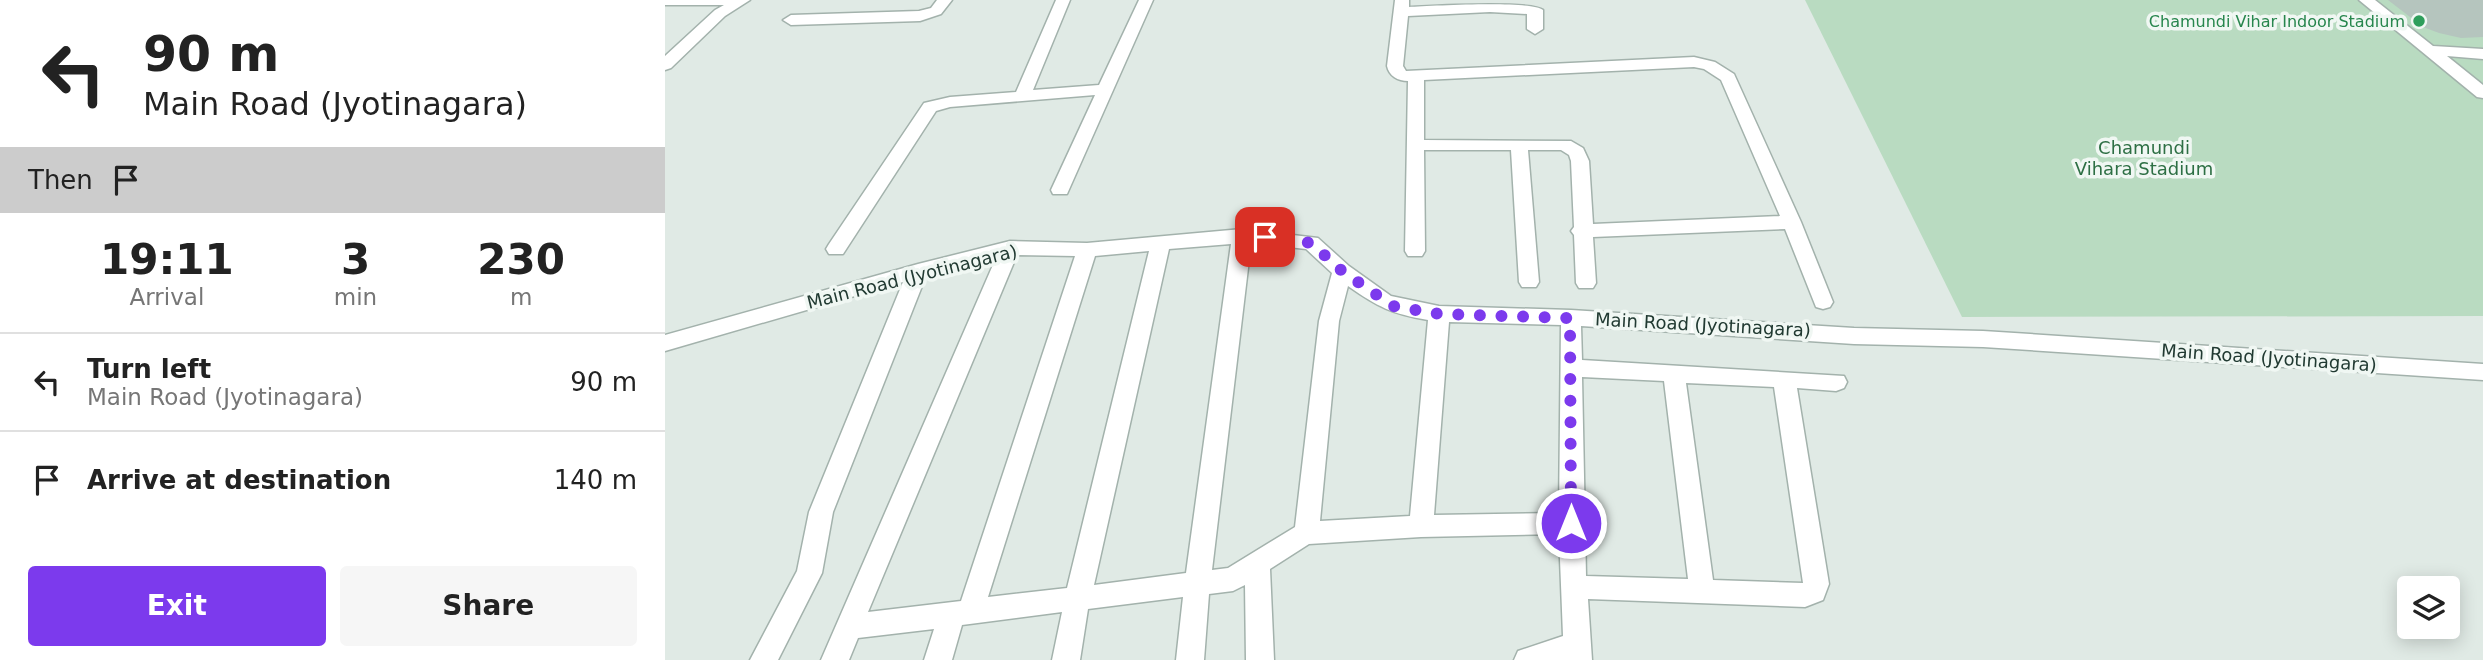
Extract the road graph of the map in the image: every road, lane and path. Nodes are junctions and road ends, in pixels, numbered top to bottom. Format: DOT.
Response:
graph roads {
  1 [pos="728,0"];
  2 [pos="743,0"];
  3 [pos="946,0"];
  4 [pos="1063,0"];
  5 [pos="1146,0"];
  6 [pos="2366,0"];
  7 [pos="665,1"];
  8 [pos="1401,6"];
  9 [pos="791,20"];
  10 [pos="1535,29"];
  11 [pos="2427,50"];
  12 [pos="2483,54"];
  13 [pos="665,65"];
  14 [pos="1416,76"];
  15 [pos="1106,89"];
  16 [pos="2483,93"];
  17 [pos="1022,97"];
  18 [pos="1416,145"];
  19 [pos="1519,145"];
  20 [pos="1060,190"];
  21 [pos="1792,222"];
  22 [pos="1581,231"];
  23 [pos="1241,236"];
  24 [pos="1161,242"];
  25 [pos="1010,248"];
  26 [pos="836,249"];
  27 [pos="1087,250"];
  28 [pos="1415,251"];
  29 [pos="918,271"];
  30 [pos="1342,271"];
  31 [pos="1528,282"];
  32 [pos="1586,283"];
  33 [pos="1823,302"];
  34 [pos="1439,314"];
  35 [pos="1570,318"];
  36 [pos="665,344"];
  37 [pos="1571,368"];
  38 [pos="2483,372"];
  39 [pos="1674,374"];
  40 [pos="1784,379"];
  41 [pos="1836,382"];
  42 [pos="1571,523"];
  43 [pos="1421,526"];
  44 [pos="1307,533"];
  45 [pos="1257,565"];
  46 [pos="1197,584"];
  47 [pos="1574,587"];
  48 [pos="1702,592"];
  49 [pos="1077,600"];
  50 [pos="961,613"];
  51 [pos="849,627"];
  52 [pos="1578,652"];
  53 [pos="764,660"];
  54 [pos="835,660"];
  55 [pos="938,660"];
  56 [pos="1066,660"];
  57 [pos="1190,660"];
  58 [pos="1260,660"];
  59 [pos="1528,660"];
  1 -- 7 [label="street"];
  2 -- 13 [label="street"];
  3 -- 9 [label="street"];
  4 -- 17 [label="street"];
  5 -- 15 [label="street"];
  6 -- 11 [label="street"];
  8 -- 10 [label="street"];
  8 -- 14 [label="street"];
  11 -- 12 [label="street"];
  11 -- 16 [label="street"];
  14 -- 18 [label="street"];
  14 -- 21 [label="street"];
  15 -- 17 [label="street"];
  15 -- 20 [label="street"];
  17 -- 26 [label="street"];
  18 -- 19 [label="street"];
  18 -- 28 [label="street"];
  19 -- 22 [label="street"];
  19 -- 31 [label="street"];
  21 -- 22 [label="street"];
  21 -- 33 [label="street"];
  22 -- 32 [label="street"];
  23 -- 24 [label="street, Main Road (Jyotinagara)"];
  23 -- 30 [label="street, Main Road (Jyotinagara)"];
  23 -- 46 [label="street"];
  24 -- 27 [label="street, Main Road (Jyotinagara)"];
  24 -- 49 [label="street"];
  25 -- 27 [label="street, Main Road (Jyotinagara)"];
  25 -- 29 [label="street, Main Road (Jyotinagara)"];
  25 -- 51 [label="street"];
  27 -- 50 [label="street"];
  29 -- 36 [label="street, Main Road (Jyotinagara)"];
  29 -- 53 [label="street"];
  30 -- 34 [label="street, Main Road (Jyotinagara)"];
  30 -- 44 [label="street"];
  34 -- 35 [label="street, Main Road (Jyotinagara)"];
  34 -- 43 [label="street"];
  35 -- 37 [label="street"];
  35 -- 38 [label="street, Main Road (Jyotinagara)"];
  37 -- 39 [label="street"];
  37 -- 42 [label="street"];
  39 -- 40 [label="street"];
  39 -- 48 [label="street"];
  40 -- 41 [label="street"];
  40 -- 48 [label="street"];
  42 -- 43 [label="street"];
  42 -- 47 [label="street"];
  43 -- 44 [label="street"];
  44 -- 45 [label="street"];
  45 -- 46 [label="street"];
  45 -- 58 [label="street"];
  46 -- 49 [label="street"];
  46 -- 57 [label="street"];
  47 -- 48 [label="street"];
  47 -- 52 [label="street"];
  49 -- 50 [label="street"];
  49 -- 56 [label="street"];
  50 -- 51 [label="street"];
  50 -- 55 [label="street"];
  51 -- 54 [label="street"];
  52 -- 59 [label="street"];
}
